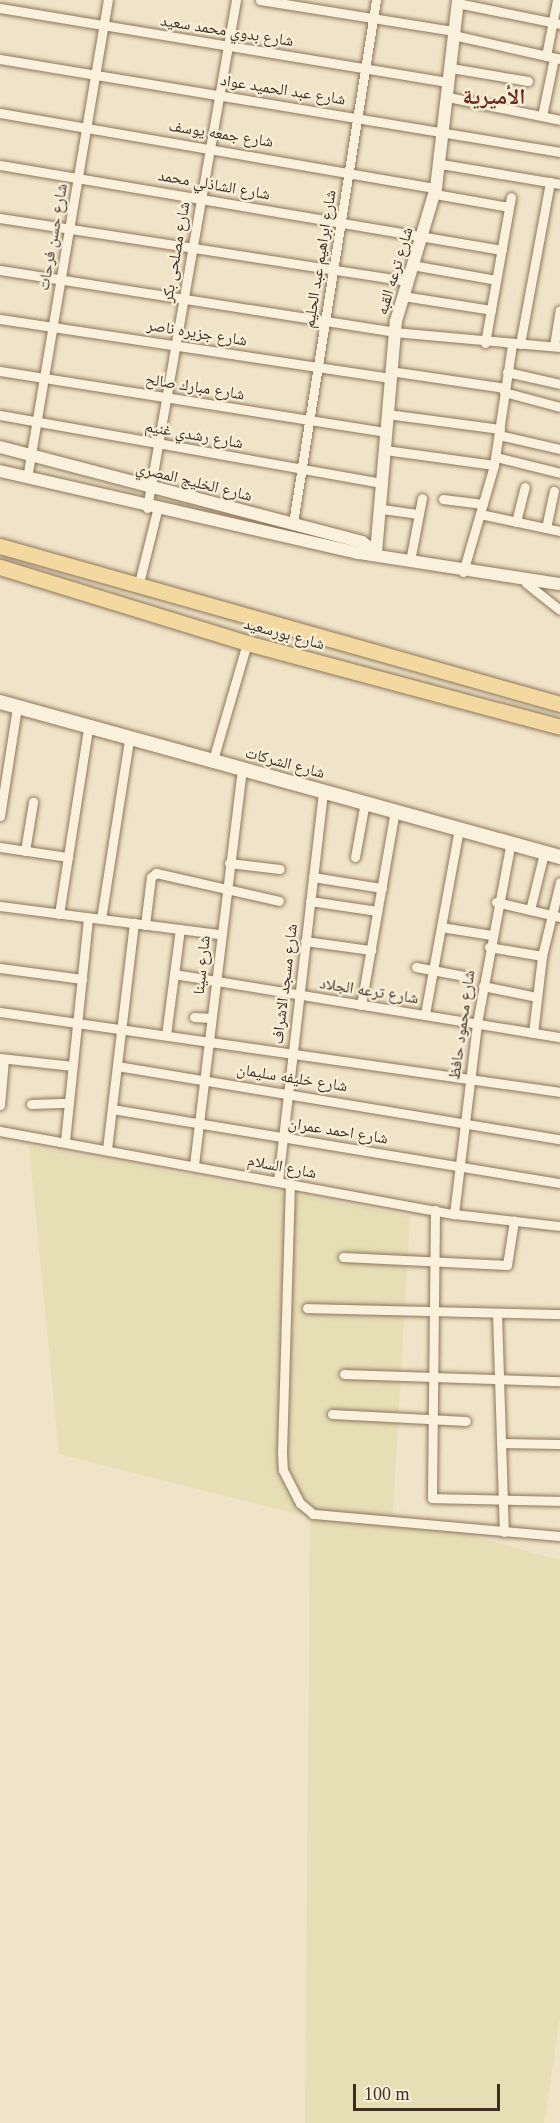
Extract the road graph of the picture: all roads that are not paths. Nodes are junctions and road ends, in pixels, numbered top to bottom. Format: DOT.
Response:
graph roads {
  1 [pos="108,0"];
  2 [pos="236,0"];
  3 [pos="260,0"];
  4 [pos="376,0"];
  5 [pos="557,0"];
  6 [pos="458,1"];
  7 [pos="0,8"];
  8 [pos="374,18"];
  9 [pos="556,23"];
  10 [pos="104,25"];
  11 [pos="453,33"];
  12 [pos="227,46"];
  13 [pos="553,58"];
  14 [pos="0,59"];
  15 [pos="451,68"];
  16 [pos="365,69"];
  17 [pos="95,75"];
  18 [pos="528,81"];
  19 [pos="449,82"];
  20 [pos="219,95"];
  21 [pos="448,97"];
  22 [pos="0,113"];
  23 [pos="542,116"];
  24 [pos="357,118"];
  25 [pos="560,120"];
  26 [pos="87,127"];
  27 [pos="444,132"];
  28 [pos="210,148"];
  29 [pos="560,152"];
  30 [pos="441,164"];
  31 [pos="0,165"];
  32 [pos="349,171"];
  33 [pos="78,178"];
  34 [pos="550,182"];
  35 [pos="560,184"];
  36 [pos="436,191"];
  37 [pos="511,197"];
  38 [pos="201,198"];
  39 [pos="509,207"];
  40 [pos="0,218"];
  41 [pos="341,222"];
  42 [pos="69,229"];
  43 [pos="422,235"];
  44 [pos="192,248"];
  45 [pos="502,250"];
  46 [pos="412,265"];
  47 [pos="0,270"];
  48 [pos="333,271"];
  49 [pos="61,280"];
  50 [pos="496,280"];
  51 [pos="406,281"];
  52 [pos="403,296"];
  53 [pos="183,299"];
  54 [pos="491,310"];
  55 [pos="560,310"];
  56 [pos="0,319"];
  57 [pos="325,321"];
  58 [pos="53,327"];
  59 [pos="394,332"];
  60 [pos="485,343"];
  61 [pos="516,344"];
  62 [pos="176,345"];
  63 [pos="557,346"];
  64 [pos="318,366"];
  65 [pos="0,371"];
  66 [pos="507,372"];
  67 [pos="389,374"];
  68 [pos="44,378"];
  69 [pos="560,384"];
  70 [pos="505,390"];
  71 [pos="166,398"];
  72 [pos="560,407"];
  73 [pos="387,414"];
  74 [pos="0,415"];
  75 [pos="309,420"];
  76 [pos="37,422"];
  77 [pos="386,432"];
  78 [pos="499,432"];
  79 [pos="158,444"];
  80 [pos="0,447"];
  81 [pos="385,450"];
  82 [pos="560,450"];
  83 [pos="31,456"];
  84 [pos="495,461"];
  85 [pos="302,468"];
  86 [pos="0,471"];
  87 [pos="560,473"];
  88 [pos="27,478"];
  89 [pos="383,483"];
  90 [pos="525,487"];
  91 [pos="150,489"];
  92 [pos="554,492"];
  93 [pos="422,498"];
  94 [pos="443,498"];
  95 [pos="382,509"];
  96 [pos="481,509"];
  97 [pos="152,510"];
  98 [pos="419,514"];
  99 [pos="516,522"];
  100 [pos="293,523"];
  101 [pos="546,528"];
  102 [pos="560,531"];
  103 [pos="0,546"];
  104 [pos="376,553"];
  105 [pos="410,561"];
  106 [pos="0,567"];
  107 [pos="463,572"];
  108 [pos="526,583"];
  109 [pos="560,585"];
  110 [pos="138,587"];
  111 [pos="560,610"];
  112 [pos="248,643"];
  113 [pos="0,702"];
  114 [pos="560,704"];
  115 [pos="17,708"];
  116 [pos="560,727"];
  117 [pos="88,729"];
  118 [pos="129,740"];
  119 [pos="213,760"];
  120 [pos="242,768"];
  121 [pos="2,791"];
  122 [pos="323,791"];
  123 [pos="33,802"];
  124 [pos="365,802"];
  125 [pos="395,810"];
  126 [pos="0,816"];
  127 [pos="459,828"];
  128 [pos="511,842"];
  129 [pos="0,847"];
  130 [pos="26,851"];
  131 [pos="543,853"];
  132 [pos="68,857"];
  133 [pos="355,857"];
  134 [pos="560,857"];
  135 [pos="229,862"];
  136 [pos="280,869"];
  137 [pos="313,877"];
  138 [pos="560,882"];
  139 [pos="382,888"];
  140 [pos="225,890"];
  141 [pos="279,901"];
  142 [pos="310,901"];
  143 [pos="496,902"];
  144 [pos="0,906"];
  145 [pos="530,910"];
  146 [pos="377,911"];
  147 [pos="59,914"];
  148 [pos="555,916"];
  149 [pos="88,917"];
  150 [pos="101,919"];
  151 [pos="134,923"];
  152 [pos="145,925"];
  153 [pos="441,927"];
  154 [pos="180,929"];
  155 [pos="220,934"];
  156 [pos="491,935"];
  157 [pos="305,941"];
  158 [pos="489,947"];
  159 [pos="371,950"];
  160 [pos="542,956"];
  161 [pos="416,967"];
  162 [pos="0,968"];
  163 [pos="433,970"];
  164 [pos="174,974"];
  165 [pos="465,976"];
  166 [pos="82,978"];
  167 [pos="215,981"];
  168 [pos="483,986"];
  169 [pos="299,995"];
  170 [pos="536,997"];
  171 [pos="361,1005"];
  172 [pos="0,1012"];
  173 [pos="425,1014"];
  174 [pos="194,1017"];
  175 [pos="211,1018"];
  176 [pos="77,1023"];
  177 [pos="477,1023"];
  178 [pos="122,1029"];
  179 [pos="533,1033"];
  180 [pos="166,1035"];
  181 [pos="560,1037"];
  182 [pos="208,1041"];
  183 [pos="293,1052"];
  184 [pos="2,1058"];
  185 [pos="73,1066"];
  186 [pos="117,1066"];
  187 [pos="470,1077"];
  188 [pos="204,1080"];
  189 [pos="560,1092"];
  190 [pos="288,1093"];
  191 [pos="69,1103"];
  192 [pos="31,1104"];
  193 [pos="0,1105"];
  194 [pos="112,1109"];
  195 [pos="463,1121"];
  196 [pos="199,1123"];
  197 [pos="0,1131"];
  198 [pos="283,1137"];
  199 [pos="560,1139"];
  200 [pos="65,1141"];
  201 [pos="107,1149"];
  202 [pos="194,1165"];
  203 [pos="457,1165"];
  204 [pos="278,1181"];
  205 [pos="290,1183"];
  206 [pos="560,1183"];
  207 [pos="435,1210"];
  208 [pos="454,1214"];
  209 [pos="514,1221"];
  210 [pos="560,1226"];
  211 [pos="343,1257"];
  212 [pos="435,1262"];
  213 [pos="307,1308"];
  214 [pos="434,1312"];
  215 [pos="497,1313"];
  216 [pos="560,1314"];
  217 [pos="344,1374"];
  218 [pos="433,1377"];
  219 [pos="499,1378"];
  220 [pos="560,1381"];
  221 [pos="332,1414"];
  222 [pos="432,1419"];
  223 [pos="466,1420"];
  224 [pos="501,1443"];
  225 [pos="560,1444"];
  226 [pos="503,1500"];
  227 [pos="560,1501"];
  228 [pos="504,1533"];
  229 [pos="560,1536"];
  1 -- 10 [label="street, شارع حسن فرحات"];
  2 -- 12 [label="street, شارع مصلحى بكر"];
  3 -- 8 [label="street"];
  4 -- 8 [label="street, شارع ابراهيم عبد الحليم"];
  5 -- 9 [label="street"];
  6 -- 9 [label="street"];
  6 -- 11 [label="street, شارع ترعه القبه"];
  7 -- 10 [label="street, شارع بدوي محمد سعيد"];
  8 -- 11 [label="street"];
  8 -- 16 [label="street, شارع ابراهيم عبد الحليم"];
  9 -- 13 [label="street"];
  10 -- 12 [label="street, شارع بدوي محمد سعيد"];
  10 -- 17 [label="street, شارع حسن فرحات"];
  11 -- 13 [label="street"];
  11 -- 15 [label="street, شارع ترعه القبه"];
  12 -- 16 [label="street, شارع بدوي محمد سعيد"];
  12 -- 20 [label="street, شارع مصلحى بكر"];
  13 -- 23 [label="street"];
  14 -- 17 [label="street, شارع عبد الحميد عواد"];
  15 -- 18 [label="street"];
  15 -- 19 [label="street, شارع ترعه القبه"];
  16 -- 19 [label="street, شارع بدوي محمد سعيد"];
  16 -- 24 [label="street, شارع ابراهيم عبد الحليم"];
  17 -- 20 [label="street, شارع عبد الحميد عواد"];
  17 -- 26 [label="street, شارع حسن فرحات"];
  19 -- 21 [label="street, شارع ترعه القبه"];
  20 -- 24 [label="street, شارع عبد الحميد عواد"];
  20 -- 28 [label="street, شارع مصلحى بكر"];
  21 -- 23 [label="street"];
  21 -- 27 [label="street, شارع ترعه القبه"];
  22 -- 26 [label="street, شارع جمعه يوسف"];
  23 -- 25 [label="street"];
  24 -- 27 [label="street, شارع عبد الحميد عواد"];
  24 -- 32 [label="street, شارع ابراهيم عبد الحليم"];
  26 -- 28 [label="street, شارع جمعه يوسف"];
  26 -- 33 [label="street, شارع حسن فرحات"];
  27 -- 29 [label="street, شارع عبد الحميد عواد"];
  27 -- 30 [label="street, شارع ترعه القبه"];
  28 -- 32 [label="street, شارع جمعه يوسف"];
  28 -- 38 [label="street, شارع مصلحى بكر"];
  30 -- 34 [label="street"];
  30 -- 36 [label="street, شارع ترعه القبه"];
  31 -- 33 [label="street, شارع الشاذلي محمد"];
  32 -- 36 [label="street, شارع جمعه يوسف"];
  32 -- 41 [label="street, شارع ابراهيم عبد الحليم"];
  33 -- 38 [label="street, شارع الشاذلي محمد"];
  33 -- 42 [label="street, شارع حسن فرحات"];
  34 -- 35 [label="street"];
  34 -- 61 [label="street"];
  36 -- 39 [label="street, شارع جمعه يوسف"];
  36 -- 43 [label="street, شارع ترعه القبه"];
  37 -- 39 [label="street"];
  38 -- 41 [label="street, شارع الشاذلي محمد"];
  38 -- 44 [label="street, شارع مصلحى بكر"];
  39 -- 45 [label="street"];
  40 -- 42 [label="street"];
  41 -- 43 [label="street, شارع الشاذلي محمد"];
  41 -- 48 [label="street, شارع ابراهيم عبد الحليم"];
  42 -- 44 [label="street"];
  42 -- 49 [label="street, شارع حسن فرحات"];
  43 -- 45 [label="street, شارع الشاذلي محمد"];
  43 -- 46 [label="street, شارع ترعه القبه"];
  44 -- 48 [label="street"];
  44 -- 53 [label="street, شارع مصلحى بكر"];
  45 -- 50 [label="street"];
  46 -- 50 [label="street"];
  46 -- 51 [label="street, شارع ترعه القبه"];
  47 -- 49 [label="street"];
  48 -- 51 [label="street"];
  48 -- 57 [label="street, شارع ابراهيم عبد الحليم"];
  49 -- 53 [label="street"];
  49 -- 58 [label="street, شارع حسن فرحات"];
  50 -- 54 [label="street"];
  51 -- 52 [label="street, شارع ترعه القبه"];
  52 -- 54 [label="street"];
  52 -- 59 [label="street, شارع ترعه القبه"];
  53 -- 57 [label="street"];
  53 -- 62 [label="street, شارع مصلحى بكر"];
  54 -- 60 [label="street"];
  55 -- 63 [label="street"];
  56 -- 58 [label="street, شارع جزيره ناصر"];
  57 -- 59 [label="street"];
  57 -- 64 [label="street, شارع ابراهيم عبد الحليم"];
  58 -- 62 [label="street, شارع جزيره ناصر"];
  58 -- 68 [label="street, شارع حسن فرحات"];
  59 -- 60 [label="street"];
  59 -- 67 [label="street, شارع ترعه القبه"];
  60 -- 61 [label="street"];
  61 -- 63 [label="street"];
  61 -- 66 [label="street"];
  62 -- 64 [label="street, شارع جزيره ناصر"];
  62 -- 71 [label="street, شارع مصلحى بكر"];
  64 -- 67 [label="street, شارع جزيره ناصر"];
  64 -- 75 [label="street, شارع ابراهيم عبد الحليم"];
  65 -- 68 [label="street, شارع مبارك صالح"];
  66 -- 69 [label="street"];
  66 -- 70 [label="street"];
  67 -- 70 [label="street, شارع جزيره ناصر"];
  67 -- 73 [label="street, شارع ترعه القبه"];
  68 -- 71 [label="street, شارع مبارك صالح"];
  68 -- 76 [label="street, شارع حسن فرحات"];
  70 -- 72 [label="street, شارع جزيره ناصر"];
  70 -- 78 [label="street"];
  71 -- 75 [label="street, شارع مبارك صالح"];
  71 -- 79 [label="street, شارع مصلحى بكر"];
  73 -- 77 [label="street, شارع ترعه القبه"];
  73 -- 78 [label="street"];
  74 -- 76 [label="street, شارع رشدي غنيم"];
  75 -- 77 [label="street, شارع مبارك صالح"];
  75 -- 85 [label="street, شارع ابراهيم عبد الحليم"];
  76 -- 79 [label="street, شارع رشدي غنيم"];
  76 -- 83 [label="street, شارع حسن فرحات"];
  77 -- 81 [label="street, شارع ترعه القبه"];
  78 -- 82 [label="street"];
  78 -- 84 [label="street"];
  79 -- 85 [label="street, شارع رشدي غنيم"];
  79 -- 91 [label="street, شارع مصلحى بكر"];
  80 -- 83 [label="street, شارع الخليج المصري"];
  81 -- 84 [label="street"];
  81 -- 89 [label="street, شارع ترعه القبه"];
  83 -- 88 [label="street, شارع حسن فرحات"];
  83 -- 91 [label="street, شارع الخليج المصري"];
  84 -- 87 [label="street"];
  84 -- 96 [label="street"];
  85 -- 89 [label="street, شارع رشدي غنيم"];
  85 -- 100 [label="street, شارع ابراهيم عبد الحليم"];
  86 -- 88 [label="street, شارع الخليج المصري"];
  88 -- 97 [label="street, شارع الخليج المصري"];
  89 -- 95 [label="street, شارع ترعه القبه"];
  90 -- 99 [label="street"];
  91 -- 97 [label="street, شارع مصلحى بكر"];
  91 -- 100 [label="street, شارع الخليج المصري"];
  92 -- 101 [label="street"];
  93 -- 98 [label="street"];
  94 -- 96 [label="street"];
  95 -- 98 [label="street"];
  95 -- 104 [label="street, شارع ترعه القبه"];
  96 -- 99 [label="street"];
  96 -- 107 [label="street"];
  97 -- 104 [label="street, شارع الخليج المصري"];
  97 -- 110 [label="street, شارع مصلحى بكر"];
  98 -- 105 [label="street"];
  99 -- 101 [label="street"];
  100 -- 104 [label="street, شارع الخليج المصري"];
  101 -- 102 [label="street"];
  103 -- 110 [label="main road, شارع بورسعيد"];
  104 -- 105 [label="street, شارع الخليج المصري"];
  105 -- 107 [label="street, شارع الخليج المصري"];
  106 -- 112 [label="main road, شارع بورسعيد"];
  107 -- 108 [label="street, شارع الخليج المصري"];
  108 -- 109 [label="street, شارع الخليج المصري"];
  108 -- 111 [label="street, شارع الخليج المصري"];
  110 -- 114 [label="main road, شارع بورسعيد"];
  112 -- 116 [label="main road, شارع بورسعيد"];
  112 -- 119 [label="street"];
  113 -- 115 [label="main road, شارع الشركات"];
  115 -- 117 [label="main road, شارع الشركات"];
  115 -- 121 [label="street"];
  117 -- 118 [label="main road, شارع الشركات"];
  117 -- 132 [label="street"];
  118 -- 119 [label="main road, شارع الشركات"];
  118 -- 150 [label="street"];
  119 -- 120 [label="main road, شارع الشركات"];
  120 -- 122 [label="main road, شارع الشركات"];
  120 -- 135 [label="street, شارع سينا"];
  121 -- 126 [label="street"];
  122 -- 124 [label="main road, شارع الشركات"];
  122 -- 137 [label="street, شارع مسجد الاشراف"];
  123 -- 130 [label="street"];
  124 -- 125 [label="main road, شارع الشركات"];
  124 -- 133 [label="street"];
  125 -- 127 [label="main road, شارع الشركات"];
  125 -- 139 [label="street"];
  127 -- 128 [label="main road, شارع الشركات"];
  127 -- 153 [label="street"];
  128 -- 131 [label="main road, شارع الشركات"];
  128 -- 143 [label="street, شارع محمود حافظ"];
  129 -- 130 [label="street"];
  130 -- 132 [label="street"];
  131 -- 134 [label="main road, شارع الشركات"];
  131 -- 145 [label="street"];
  132 -- 147 [label="street"];
  135 -- 136 [label="street"];
  135 -- 140 [label="street, شارع سينا"];
  137 -- 139 [label="street"];
  137 -- 142 [label="street, شارع مسجد الاشراف"];
  138 -- 148 [label="street"];
  139 -- 146 [label="street"];
  140 -- 141 [label="street"];
  140 -- 152 [label="street"];
  140 -- 155 [label="street, شارع سينا"];
  142 -- 146 [label="street"];
  142 -- 157 [label="street, شارع مسجد الاشراف"];
  143 -- 145 [label="street"];
  143 -- 156 [label="street, شارع محمود حافظ"];
  144 -- 147 [label="street"];
  145 -- 148 [label="street"];
  146 -- 159 [label="street"];
  147 -- 149 [label="street"];
  148 -- 160 [label="street"];
  149 -- 150 [label="street"];
  149 -- 166 [label="street"];
  150 -- 151 [label="street"];
  151 -- 152 [label="street"];
  151 -- 178 [label="street"];
  152 -- 154 [label="street"];
  153 -- 156 [label="street"];
  153 -- 163 [label="street"];
  154 -- 155 [label="street"];
  154 -- 164 [label="street"];
  155 -- 167 [label="street, شارع سينا"];
  156 -- 158 [label="street, شارع محمود حافظ"];
  157 -- 159 [label="street"];
  157 -- 169 [label="street, شارع مسجد الاشراف"];
  158 -- 160 [label="street"];
  158 -- 168 [label="street, شارع محمود حافظ"];
  159 -- 171 [label="street"];
  160 -- 170 [label="street"];
  161 -- 163 [label="street"];
  162 -- 166 [label="street"];
  163 -- 165 [label="street"];
  163 -- 173 [label="street"];
  164 -- 167 [label="street, شارع ترعه الجلاد"];
  164 -- 180 [label="street"];
  166 -- 176 [label="street"];
  167 -- 169 [label="street, شارع ترعه الجلاد"];
  167 -- 175 [label="street, شارع سينا"];
  168 -- 170 [label="street"];
  168 -- 177 [label="street, شارع محمود حافظ"];
  169 -- 171 [label="street, شارع ترعه الجلاد"];
  169 -- 183 [label="street, شارع مسجد الاشراف"];
  170 -- 179 [label="street"];
  171 -- 173 [label="street, شارع ترعه الجلاد"];
  172 -- 176 [label="street"];
  173 -- 177 [label="street, شارع ترعه الجلاد"];
  174 -- 175 [label="street"];
  175 -- 182 [label="street, شارع سينا"];
  176 -- 178 [label="street"];
  176 -- 185 [label="street"];
  177 -- 179 [label="street, شارع ترعه الجلاد"];
  177 -- 187 [label="street, شارع محمود حافظ"];
  178 -- 180 [label="street"];
  178 -- 186 [label="street"];
  179 -- 181 [label="street, شارع ترعه الجلاد"];
  180 -- 182 [label="street"];
  182 -- 183 [label="street"];
  182 -- 188 [label="street, شارع سينا"];
  183 -- 187 [label="street"];
  183 -- 190 [label="street, شارع مسجد الاشراف"];
  184 -- 185 [label="street"];
  184 -- 193 [label="street"];
  185 -- 191 [label="street"];
  186 -- 188 [label="street, شارع خليفه سليمان"];
  186 -- 194 [label="street"];
  187 -- 189 [label="street"];
  187 -- 195 [label="street, شارع محمود حافظ"];
  188 -- 190 [label="street, شارع خليفه سليمان"];
  188 -- 196 [label="street, شارع سينا"];
  190 -- 195 [label="street, شارع خليفه سليمان"];
  190 -- 198 [label="street, شارع مسجد الاشراف"];
  191 -- 192 [label="street"];
  191 -- 200 [label="street"];
  194 -- 196 [label="street, شارع احمد عمران"];
  194 -- 201 [label="street"];
  195 -- 199 [label="street, شارع خليفه سليمان"];
  195 -- 203 [label="street, شارع محمود حافظ"];
  196 -- 198 [label="street, شارع احمد عمران"];
  196 -- 202 [label="street, شارع سينا"];
  197 -- 200 [label="street, شارع السلام"];
  198 -- 203 [label="street, شارع احمد عمران"];
  198 -- 204 [label="street, شارع مسجد الاشراف"];
  200 -- 201 [label="street, شارع السلام"];
  201 -- 202 [label="street, شارع السلام"];
  202 -- 204 [label="street, شارع السلام"];
  203 -- 206 [label="street, شارع احمد عمران"];
  203 -- 208 [label="street, شارع محمود حافظ"];
  204 -- 205 [label="street, شارع السلام"];
  205 -- 207 [label="street, شارع السلام"];
  205 -- 228 [label="street"];
  207 -- 208 [label="street, شارع السلام"];
  207 -- 212 [label="street"];
  208 -- 209 [label="street, شارع السلام"];
  209 -- 210 [label="street, شارع السلام"];
  209 -- 212 [label="street"];
  211 -- 212 [label="street"];
  212 -- 214 [label="street"];
  213 -- 214 [label="street"];
  214 -- 215 [label="street"];
  214 -- 218 [label="street"];
  215 -- 216 [label="street"];
  215 -- 219 [label="street"];
  217 -- 218 [label="street"];
  218 -- 219 [label="street"];
  218 -- 222 [label="street"];
  219 -- 220 [label="street"];
  219 -- 224 [label="street"];
  221 -- 222 [label="street"];
  222 -- 223 [label="street"];
  222 -- 226 [label="street"];
  224 -- 225 [label="street"];
  224 -- 226 [label="street"];
  226 -- 227 [label="street"];
  226 -- 228 [label="street"];
  228 -- 229 [label="street"];
}
